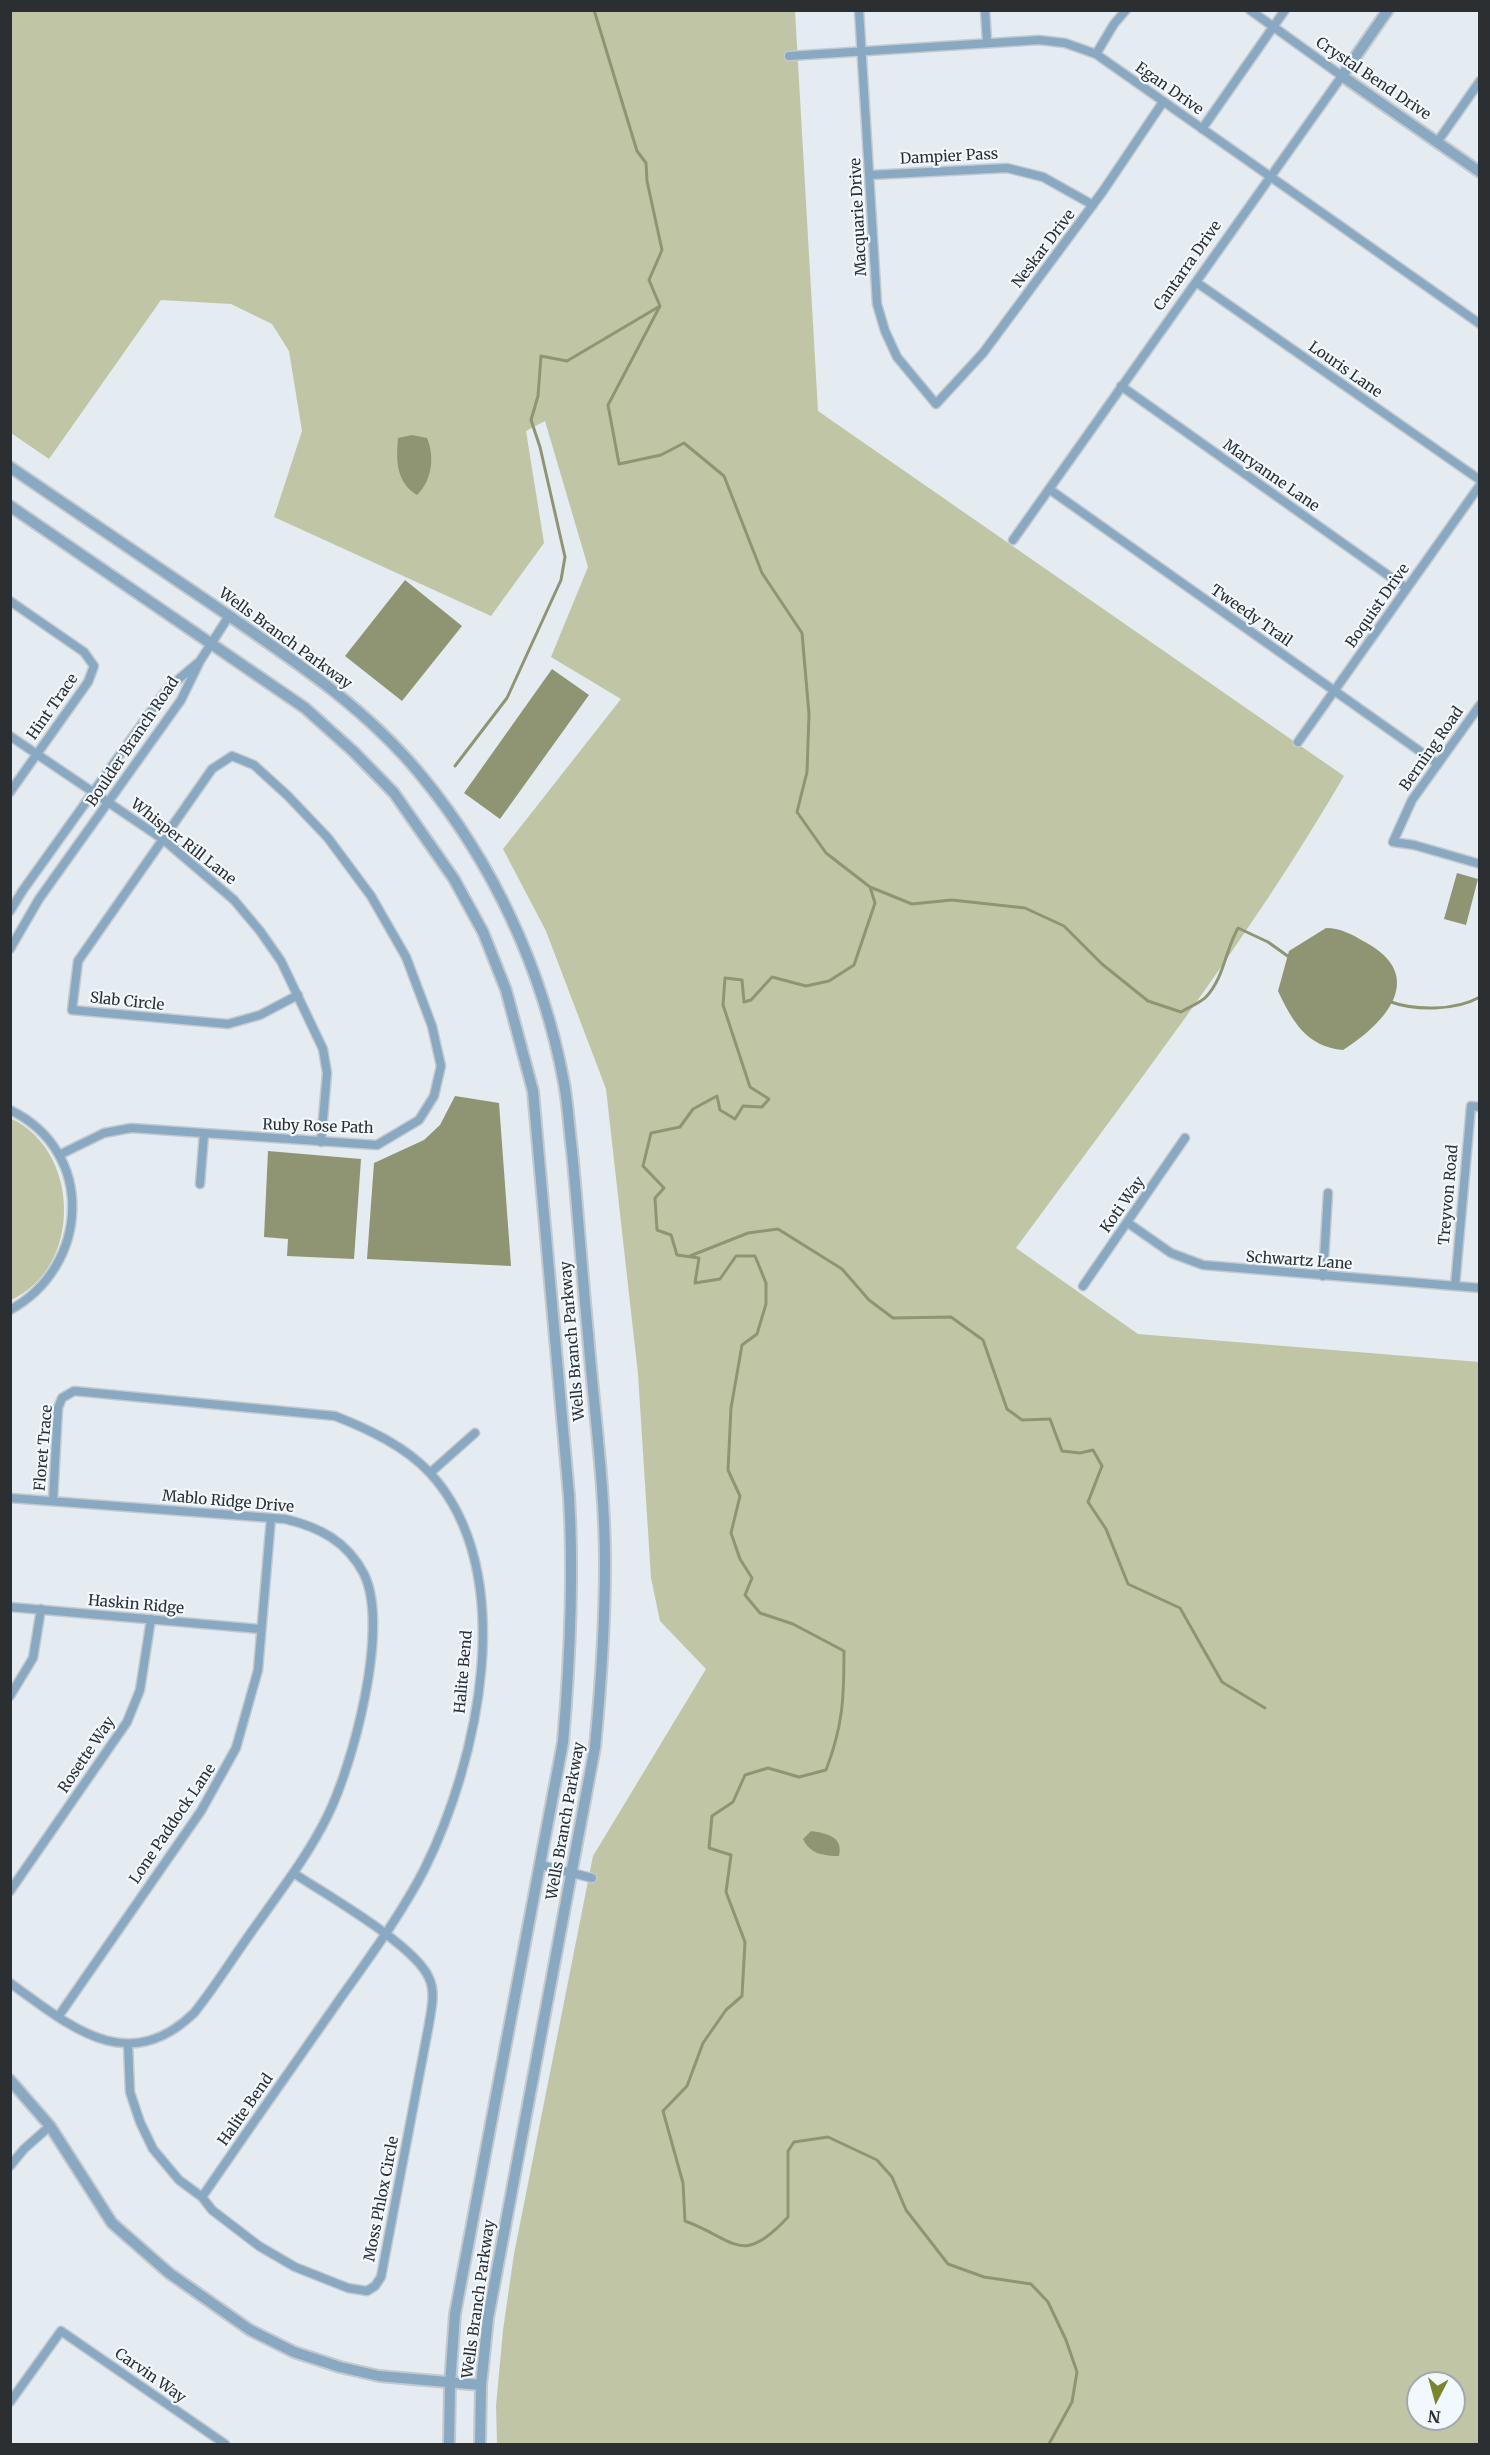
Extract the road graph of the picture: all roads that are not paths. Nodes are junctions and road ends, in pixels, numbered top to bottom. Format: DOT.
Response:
graph roads {
  1 [pos="860,10"];
  2 [pos="985,10"];
  3 [pos="1126,10"];
  4 [pos="1250,10"];
  5 [pos="1285,10"];
  6 [pos="1388,10"];
  7 [pos="1273,27"];
  8 [pos="987,41"];
  9 [pos="862,50"];
  10 [pos="1096,54"];
  11 [pos="789,56"];
  12 [pos="1342,76"];
  13 [pos="1479,81"];
  14 [pos="1163,102"];
  15 [pos="1202,129"];
  16 [pos="1438,141"];
  17 [pos="1479,172"];
  18 [pos="870,175"];
  19 [pos="1268,176"];
  20 [pos="1093,205"];
  21 [pos="1196,282"];
  22 [pos="1479,324"];
  23 [pos="1121,386"];
  24 [pos="936,404"];
  25 [pos="10,467"];
  26 [pos="1479,483"];
  27 [pos="1050,489"];
  28 [pos="10,506"];
  29 [pos="1013,540"];
  30 [pos="1406,588"];
  31 [pos="10,602"];
  32 [pos="229,616"];
  33 [pos="212,642"];
  34 [pos="200,661"];
  35 [pos="1334,692"];
  36 [pos="1479,705"];
  37 [pos="10,736"];
  38 [pos="1298,742"];
  39 [pos="37,753"];
  40 [pos="1438,764"];
  41 [pos="94,791"];
  42 [pos="10,792"];
  43 [pos="109,802"];
  44 [pos="164,840"];
  45 [pos="1479,864"];
  46 [pos="10,911"];
  47 [pos="10,949"];
  48 [pos="298,995"];
  49 [pos="1475,1107"];
  50 [pos="10,1110"];
  51 [pos="204,1134"];
  52 [pos="1185,1138"];
  53 [pos="321,1142"];
  54 [pos="59,1155"];
  55 [pos="200,1184"];
  56 [pos="1328,1193"];
  57 [pos="1128,1223"];
  58 [pos="1323,1276"];
  59 [pos="1083,1286"];
  60 [pos="1455,1286"];
  61 [pos="1479,1288"];
  62 [pos="10,1310"];
  63 [pos="62,1398"];
  64 [pos="475,1433"];
  65 [pos="430,1473"];
  66 [pos="10,1498"];
  67 [pos="53,1500"];
  68 [pos="271,1518"];
  69 [pos="10,1607"];
  70 [pos="41,1610"];
  71 [pos="151,1619"];
  72 [pos="260,1629"];
  73 [pos="10,1696"];
  74 [pos="541,1865"];
  75 [pos="572,1873"];
  76 [pos="295,1874"];
  77 [pos="592,1878"];
  78 [pos="10,1891"];
  79 [pos="385,1935"];
  80 [pos="10,1983"];
  81 [pos="58,2017"];
  82 [pos="128,2044"];
  83 [pos="10,2080"];
  84 [pos="50,2126"];
  85 [pos="10,2166"];
  86 [pos="202,2197"];
  87 [pos="450,2384"];
  88 [pos="481,2385"];
  89 [pos="10,2402"];
  90 [pos="225,2445"];
  91 [pos="449,2445"];
  92 [pos="480,2445"];
  1 -- 9 [label="street, Macquarie Drive"];
  2 -- 8 [label="street"];
  3 -- 10 [label="street"];
  4 -- 7 [label="street, Crystal Bend Drive"];
  5 -- 7 [label="street"];
  6 -- 12 [label="street, Cantarra Drive"];
  7 -- 12 [label="street, Crystal Bend Drive"];
  7 -- 15 [label="street"];
  8 -- 9 [label="street, Egan Drive"];
  8 -- 10 [label="street, Egan Drive"];
  9 -- 11 [label="street, Egan Drive"];
  9 -- 18 [label="street, Macquarie Drive"];
  10 -- 14 [label="street, Egan Drive"];
  12 -- 16 [label="street, Crystal Bend Drive"];
  12 -- 19 [label="street, Cantarra Drive"];
  13 -- 16 [label="street"];
  14 -- 15 [label="street, Egan Drive"];
  14 -- 20 [label="street, Neskar Drive"];
  15 -- 19 [label="street, Egan Drive"];
  16 -- 17 [label="street, Crystal Bend Drive"];
  18 -- 20 [label="street, Dampier Pass"];
  18 -- 24 [label="street, Macquarie Drive"];
  19 -- 21 [label="street, Cantarra Drive"];
  19 -- 22 [label="street, Egan Drive"];
  20 -- 24 [label="street, Neskar Drive"];
  21 -- 23 [label="street, Cantarra Drive"];
  21 -- 26 [label="street, Louris Lane"];
  23 -- 27 [label="street, Cantarra Drive"];
  23 -- 30 [label="street, Maryanne Lane"];
  25 -- 32 [label="street, Wells Branch Parkway"];
  26 -- 30 [label="street, Boquist Drive"];
  27 -- 29 [label="street, Cantarra Drive"];
  27 -- 35 [label="street, Tweedy Trail"];
  28 -- 33 [label="street, Wells Branch Parkway"];
  30 -- 35 [label="street, Boquist Drive"];
  31 -- 39 [label="street, Hint Trace"];
  32 -- 33 [label="street"];
  32 -- 75 [label="street, Wells Branch Parkway"];
  33 -- 34 [label="street"];
  33 -- 74 [label="street, Wells Branch Parkway"];
  34 -- 41 [label="street, Boulder Branch Road"];
  34 -- 43 [label="street, Boulder Branch Road"];
  35 -- 38 [label="street, Boquist Drive"];
  35 -- 40 [label="street, Tweedy Trail"];
  36 -- 40 [label="street, Berning Road"];
  37 -- 39 [label="street, Whisper Rill Lane"];
  39 -- 41 [label="street, Whisper Rill Lane"];
  39 -- 42 [label="street, Hint Trace"];
  40 -- 45 [label="street, Berning Road"];
  41 -- 43 [label="street, Whisper Rill Lane"];
  41 -- 46 [label="street, Boulder Branch Road"];
  43 -- 44 [label="street, Whisper Rill Lane"];
  43 -- 47 [label="street, Boulder Branch Road"];
  44 -- 48 [label="street, Whisper Rill Lane"];
  44 -- 48 [label="street, Slab Circle"];
  44 -- 53 [label="street, Ruby Rose Path"];
  48 -- 53 [label="street, Whisper Rill Lane"];
  49 -- 60 [label="street, Treyvon Road"];
  50 -- 54 [label="street"];
  51 -- 53 [label="street, Ruby Rose Path"];
  51 -- 54 [label="street, Ruby Rose Path"];
  51 -- 55 [label="street"];
  52 -- 57 [label="street, Koti Way"];
  54 -- 62 [label="street"];
  56 -- 58 [label="street"];
  57 -- 58 [label="street, Schwartz Lane"];
  57 -- 59 [label="street, Koti Way"];
  58 -- 60 [label="street, Schwartz Lane"];
  60 -- 61 [label="street, Schwartz Lane"];
  63 -- 65 [label="street, Halite Bend"];
  63 -- 67 [label="street, Floret Trace"];
  64 -- 65 [label="street"];
  65 -- 79 [label="street, Halite Bend"];
  66 -- 67 [label="street, Mablo Ridge Drive"];
  67 -- 68 [label="street, Mablo Ridge Drive"];
  68 -- 72 [label="street, Lone Paddock Lane"];
  68 -- 76 [label="street, Mablo Ridge Drive"];
  69 -- 70 [label="street, Haskin Ridge"];
  70 -- 71 [label="street, Haskin Ridge"];
  70 -- 73 [label="street"];
  71 -- 72 [label="street, Haskin Ridge"];
  71 -- 78 [label="street, Rosette Way"];
  72 -- 81 [label="street, Lone Paddock Lane"];
  74 -- 75 [label="street"];
  74 -- 87 [label="street, Wells Branch Parkway"];
  75 -- 77 [label="street"];
  75 -- 88 [label="street, Wells Branch Parkway"];
  76 -- 79 [label="street, Moss Phlox Circle"];
  76 -- 82 [label="street, Mablo Ridge Drive"];
  79 -- 86 [label="street, Halite Bend"];
  79 -- 86 [label="street, Moss Phlox Circle"];
  80 -- 81 [label="street"];
  81 -- 82 [label="street"];
  82 -- 86 [label="street, Moss Phlox Circle"];
  83 -- 84 [label="street"];
  84 -- 85 [label="street"];
  84 -- 87 [label="street"];
  87 -- 88 [label="street"];
  87 -- 91 [label="street, Wells Branch Parkway"];
  88 -- 92 [label="street, Wells Branch Parkway"];
  89 -- 90 [label="street, Carvin Way"];
}
